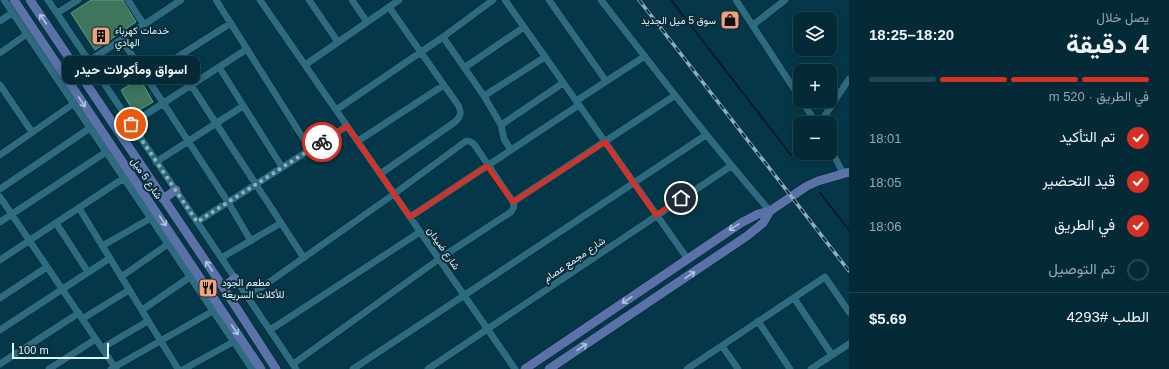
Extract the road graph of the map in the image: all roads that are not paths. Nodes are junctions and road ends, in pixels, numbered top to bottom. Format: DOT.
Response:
graph roads {
  1 [pos="4,0"];
  2 [pos="14,0"];
  3 [pos="30,0"];
  4 [pos="48,0"];
  5 [pos="78,0"];
  6 [pos="128,0"];
  7 [pos="181,0"];
  8 [pos="216,0"];
  9 [pos="260,0"];
  10 [pos="309,0"];
  11 [pos="352,0"];
  12 [pos="494,0"];
  13 [pos="505,0"];
  14 [pos="549,0"];
  15 [pos="601,0"];
  16 [pos="736,0"];
  17 [pos="785,0"];
  18 [pos="397,1"];
  19 [pos="389,7"];
  20 [pos="12,13"];
  21 [pos="56,13"];
  22 [pos="0,21"];
  23 [pos="367,22"];
  24 [pos="231,23"];
  25 [pos="144,25"];
  26 [pos="753,25"];
  27 [pos="524,27"];
  28 [pos="27,34"];
  29 [pos="55,36"];
  30 [pos="443,37"];
  31 [pos="122,40"];
  32 [pos="338,42"];
  33 [pos="43,44"];
  34 [pos="247,49"];
  35 [pos="421,52"];
  36 [pos="0,53"];
  37 [pos="645,56"];
  38 [pos="545,57"];
  39 [pos="89,61"];
  40 [pos="305,65"];
  41 [pos="219,67"];
  42 [pos="464,68"];
  43 [pos="146,77"];
  44 [pos="849,79"];
  45 [pos="606,81"];
  46 [pos="563,83"];
  47 [pos="0,85"];
  48 [pos="191,85"];
  49 [pos="444,85"];
  50 [pos="793,87"];
  51 [pos="484,96"];
  52 [pos="674,96"];
  53 [pos="163,103"];
  54 [pos="578,103"];
  55 [pos="74,104"];
  56 [pos="243,106"];
  57 [pos="336,110"];
  58 [pos="825,116"];
  59 [pos="216,123"];
  60 [pos="131,124"];
  61 [pos="501,125"];
  62 [pos="347,126"];
  63 [pos="90,128"];
  64 [pos="32,132"];
  65 [pos="706,135"];
  66 [pos="188,141"];
  67 [pos="358,141"];
  68 [pos="605,142"];
  69 [pos="310,149"];
  70 [pos="511,150"];
  71 [pos="1,151"];
  72 [pos="106,152"];
  73 [pos="837,158"];
  74 [pos="156,162"];
  75 [pos="487,166"];
  76 [pos="731,166"];
  77 [pos="282,167"];
  78 [pos="846,172"];
  79 [pos="380,174"];
  80 [pos="124,178"];
  81 [pos="634,182"];
  82 [pos="256,184"];
  83 [pos="0,189"];
  84 [pos="176,190"];
  85 [pos="394,194"];
  86 [pos="0,197"];
  87 [pos="163,199"];
  88 [pos="144,201"];
  89 [pos="228,202"];
  90 [pos="513,202"];
  91 [pos="79,208"];
  92 [pos="770,211"];
  93 [pos="12,214"];
  94 [pos="656,215"];
  95 [pos="410,217"];
  96 [pos="151,218"];
  97 [pos="0,222"];
  98 [pos="197,222"];
  99 [pos="56,223"];
  100 [pos="282,223"];
  101 [pos="420,232"];
  102 [pos="29,240"];
  103 [pos="251,241"];
  104 [pos="168,244"];
  105 [pos="102,246"];
  106 [pos="110,258"];
  107 [pos="221,258"];
  108 [pos="304,258"];
  109 [pos="439,258"];
  110 [pos="687,258"];
  111 [pos="0,260"];
  112 [pos="47,267"];
  113 [pos="88,272"];
  114 [pos="190,276"];
  115 [pos="121,277"];
  116 [pos="235,278"];
  117 [pos="222,287"];
  118 [pos="62,289"];
  119 [pos="130,290"];
  120 [pos="464,295"];
  121 [pos="0,298"];
  122 [pos="248,298"];
  123 [pos="794,298"];
  124 [pos="213,306"];
  125 [pos="142,310"];
  126 [pos="849,312"];
  127 [pos="80,316"];
  128 [pos="148,321"];
  129 [pos="758,321"];
  130 [pos="488,329"];
  131 [pos="0,330"];
  132 [pos="270,330"];
  133 [pos="96,339"];
  134 [pos="161,341"];
  135 [pos="234,342"];
  136 [pos="849,344"];
  137 [pos="722,346"];
  138 [pos="102,348"];
  139 [pos="832,355"];
  140 [pos="0,364"];
  141 [pos="294,367"];
  142 [pos="114,368"];
  143 [pos="689,368"];
  144 [pos="50,369"];
  145 [pos="178,369"];
  146 [pos="184,369"];
  147 [pos="252,369"];
  148 [pos="261,369"];
  149 [pos="276,369"];
  150 [pos="353,369"];
  151 [pos="428,369"];
  152 [pos="515,369"];
  153 [pos="525,369"];
  154 [pos="550,369"];
  155 [pos="738,369"];
  156 [pos="790,369"];
  157 [pos="811,369"];
  1 -- 20 [label="street"];
  2 -- 33 [label="main road, شارع 5 ميل"];
  29 -- 3 [label="main road, شارع 5 ميل, one-way"];
  4 -- 21 [label="street"];
  5 -- 21 [label="street"];
  6 -- 25 [label="street"];
  7 -- 25 [label="street"];
  8 -- 24 [label="street"];
  9 -- 40 [label="street, شارع ضيدان"];
  10 -- 32 [label="street"];
  11 -- 23 [label="street"];
  12 -- 30 [label="street"];
  13 -- 27 [label="street"];
  14 -- 45 [label="street"];
  15 -- 37 [label="street"];
  16 -- 26 [label="street"];
  17 -- 26 [label="street"];
  18 -- 19 [label="street"];
  19 -- 23 [label="street"];
  19 -- 35 [label="street"];
  20 -- 22 [label="street"];
  20 -- 28 [label="street"];
  21 -- 39 [label="street"];
  23 -- 32 [label="street"];
  24 -- 34 [label="street"];
  24 -- 43 [label="street"];
  25 -- 31 [label="street"];
  26 -- 50 [label="street"];
  27 -- 38 [label="street"];
  27 -- 42 [label="street"];
  28 -- 36 [label="street"];
  28 -- 55 [label="street"];
  29 -- 33 [label="main road"];
  29 -- 87 [label="main road, شارع 5 ميل"];
  30 -- 35 [label="street"];
  30 -- 42 [label="street"];
  31 -- 39 [label="street"];
  31 -- 43 [label="street"];
  32 -- 40 [label="street"];
  33 -- 88 [label="main road, شارع 5 ميل, one-way"];
  34 -- 41 [label="street"];
  34 -- 69 [label="street"];
  35 -- 49 [label="street"];
  35 -- 57 [label="street"];
  37 -- 45 [label="street"];
  37 -- 52 [label="street"];
  38 -- 46 [label="street"];
  38 -- 51 [label="street"];
  39 -- 60 [label="street"];
  40 -- 57 [label="street, شارع ضيدان"];
  41 -- 48 [label="street"];
  41 -- 56 [label="street"];
  42 -- 51 [label="street"];
  43 -- 53 [label="street"];
  44 -- 58 [label="street"];
  45 -- 54 [label="street"];
  46 -- 54 [label="street"];
  46 -- 61 [label="street"];
  47 -- 64 [label="street"];
  48 -- 53 [label="street"];
  48 -- 59 [label="street"];
  49 -- 67 [label="street"];
  49 -- 79 [label="street"];
  51 -- 61 [label="street"];
  52 -- 65 [label="street"];
  52 -- 68 [label="street"];
  53 -- 60 [label="street"];
  53 -- 66 [label="street"];
  54 -- 68 [label="street"];
  54 -- 70 [label="street"];
  55 -- 63 [label="street"];
  55 -- 64 [label="street"];
  56 -- 59 [label="street"];
  56 -- 77 [label="street"];
  57 -- 62 [label="street, شارع ضيدان"];
  59 -- 66 [label="street"];
  59 -- 82 [label="street"];
  60 -- 74 [label="street"];
  61 -- 70 [label="street"];
  62 -- 67 [label="street, شارع ضيدان"];
  62 -- 69 [label="street"];
  63 -- 72 [label="street"];
  63 -- 83 [label="street"];
  64 -- 71 [label="street"];
  65 -- 76 [label="street"];
  65 -- 81 [label="street"];
  66 -- 74 [label="street"];
  66 -- 89 [label="street"];
  67 -- 79 [label="street, شارع ضيدان"];
  68 -- 81 [label="street"];
  68 -- 90 [label="street"];
  69 -- 77 [label="street"];
  70 -- 75 [label="street"];
  72 -- 80 [label="street"];
  72 -- 93 [label="street"];
  73 -- 78 [label="street"];
  74 -- 84 [label="street"];
  75 -- 85 [label="street"];
  75 -- 90 [label="street"];
  75 -- 95 [label="street"];
  76 -- 92 [label="street"];
  76 -- 94 [label="street, شارع مجمع عصام"];
  77 -- 82 [label="street"];
  78 -- 92 [label="main road"];
  79 -- 85 [label="street, شارع ضيدان"];
  80 -- 88 [label="street"];
  80 -- 91 [label="street"];
  81 -- 94 [label="street"];
  81 -- 120 [label="street"];
  82 -- 89 [label="street"];
  82 -- 100 [label="street"];
  84 -- 87 [label="main road"];
  84 -- 98 [label="street"];
  85 -- 95 [label="street, شارع ضيدان"];
  85 -- 108 [label="street"];
  86 -- 93 [label="street"];
  117 -- 87 [label="main road, شارع 5 ميل, one-way"];
  88 -- 96 [label="street"];
  88 -- 124 [label="main road, شارع 5 ميل, one-way"];
  89 -- 98 [label="street"];
  89 -- 103 [label="street"];
  90 -- 109 [label="street"];
  91 -- 99 [label="street"];
  91 -- 105 [label="street"];
  92 -- 110 [label="main road, one-way"];
  154 -- 92 [label="main road, one-way"];
  93 -- 97 [label="street"];
  93 -- 102 [label="street"];
  94 -- 110 [label="street"];
  94 -- 130 [label="street, شارع مجمع عصام"];
  95 -- 101 [label="street, شارع ضيدان"];
  96 -- 104 [label="street"];
  96 -- 105 [label="street"];
  98 -- 107 [label="street"];
  99 -- 102 [label="street"];
  99 -- 113 [label="street"];
  100 -- 103 [label="street"];
  100 -- 108 [label="street"];
  101 -- 109 [label="street, شارع ضيدان"];
  101 -- 132 [label="street"];
  102 -- 111 [label="street"];
  102 -- 112 [label="street"];
  103 -- 107 [label="street"];
  104 -- 114 [label="street"];
  104 -- 115 [label="street"];
  105 -- 106 [label="street"];
  106 -- 113 [label="street"];
  106 -- 115 [label="street"];
  107 -- 116 [label="street"];
  108 -- 122 [label="street"];
  109 -- 120 [label="street, شارع ضيدان"];
  109 -- 141 [label="street"];
  110 -- 153 [label="main road, one-way"];
  112 -- 118 [label="street"];
  112 -- 121 [label="street"];
  113 -- 118 [label="street"];
  114 -- 124 [label="street"];
  114 -- 125 [label="street"];
  115 -- 119 [label="street"];
  116 -- 117 [label="main road"];
  116 -- 122 [label="street"];
  117 -- 149 [label="main road, شارع 5 ميل"];
  118 -- 127 [label="street"];
  118 -- 131 [label="street"];
  119 -- 125 [label="street"];
  119 -- 127 [label="street"];
  120 -- 130 [label="street, شارع ضيدان"];
  120 -- 150 [label="street"];
  122 -- 132 [label="street"];
  123 -- 126 [label="street"];
  123 -- 129 [label="street"];
  123 -- 139 [label="street"];
  124 -- 134 [label="street"];
  124 -- 135 [label="street"];
  124 -- 148 [label="main road, شارع 5 ميل, one-way"];
  125 -- 128 [label="street"];
  127 -- 133 [label="street"];
  127 -- 140 [label="street"];
  128 -- 134 [label="street"];
  128 -- 138 [label="street"];
  129 -- 137 [label="street"];
  129 -- 156 [label="street"];
  130 -- 151 [label="street, شارع مجمع عصام"];
  130 -- 152 [label="street, شارع ضيدان"];
  132 -- 141 [label="street"];
  133 -- 138 [label="street"];
  133 -- 144 [label="street"];
  134 -- 142 [label="street"];
  134 -- 145 [label="street"];
  135 -- 146 [label="street"];
  135 -- 147 [label="street"];
  136 -- 139 [label="street"];
  137 -- 143 [label="street"];
  137 -- 155 [label="street"];
  138 -- 142 [label="street"];
  139 -- 157 [label="street"];
}
